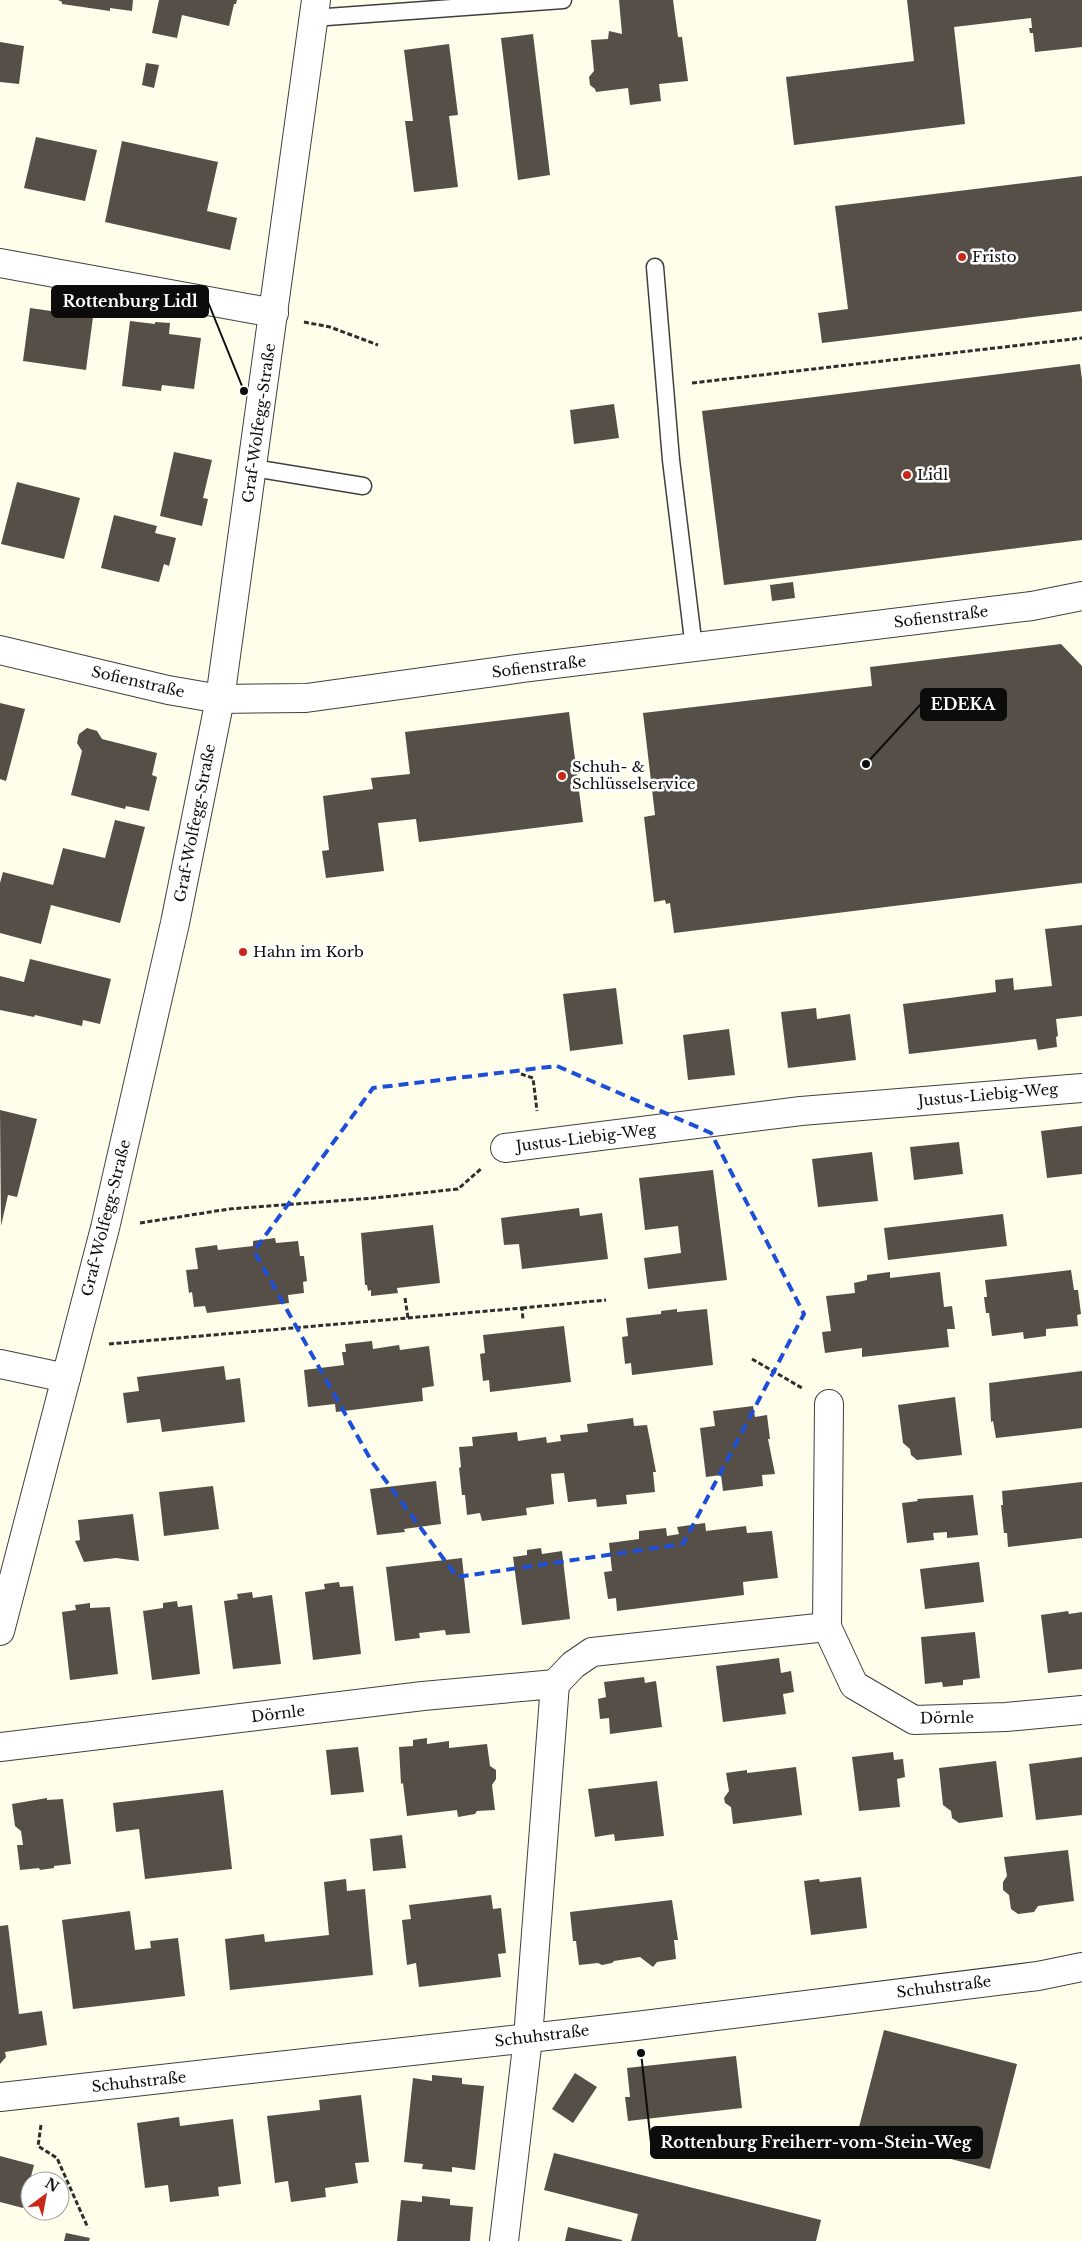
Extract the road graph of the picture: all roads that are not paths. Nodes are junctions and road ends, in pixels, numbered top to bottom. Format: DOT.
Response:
graph roads {
  1 [pos="563,0"];
  2 [pos="315,9"];
  3 [pos="0,263"];
  4 [pos="655,267"];
  5 [pos="274,313"];
  6 [pos="253,468"];
  7 [pos="363,486"];
  8 [pos="1082,596"];
  9 [pos="694,648"];
  10 [pos="0,650"];
  11 [pos="220,699"];
  12 [pos="1082,1088"];
  13 [pos="505,1148"];
  14 [pos="0,1364"];
  15 [pos="66,1378"];
  16 [pos="829,1404"];
  17 [pos="827,1627"];
  18 [pos="0,1631"];
  19 [pos="556,1684"];
  20 [pos="1082,1710"];
  21 [pos="0,1747"];
  22 [pos="1082,1967"];
  23 [pos="528,2038"];
  24 [pos="0,2097"];
  25 [pos="504,2241"];
  1 -- 2 [label="lane"];
  2 -- 5 [label="street, Graf-Wolfegg-Straße"];
  3 -- 5 [label="street"];
  4 -- 9 [label="lane"];
  5 -- 6 [label="street, Graf-Wolfegg-Straße"];
  6 -- 7 [label="lane"];
  6 -- 11 [label="street, Graf-Wolfegg-Straße"];
  8 -- 9 [label="street, Sofienstraße"];
  9 -- 11 [label="street, Sofienstraße"];
  10 -- 11 [label="street, Sofienstraße"];
  11 -- 15 [label="street, Graf-Wolfegg-Straße"];
  12 -- 13 [label="street, Justus-Liebig-Weg"];
  14 -- 15 [label="street"];
  15 -- 18 [label="street, Graf-Wolfegg-Straße"];
  16 -- 17 [label="street, Dörnle"];
  17 -- 19 [label="street"];
  17 -- 20 [label="street, Dörnle"];
  19 -- 21 [label="street, Dörnle"];
  19 -- 23 [label="street"];
  22 -- 23 [label="street, Schuhstraße"];
  23 -- 24 [label="street, Schuhstraße"];
  23 -- 25 [label="street"];
}
